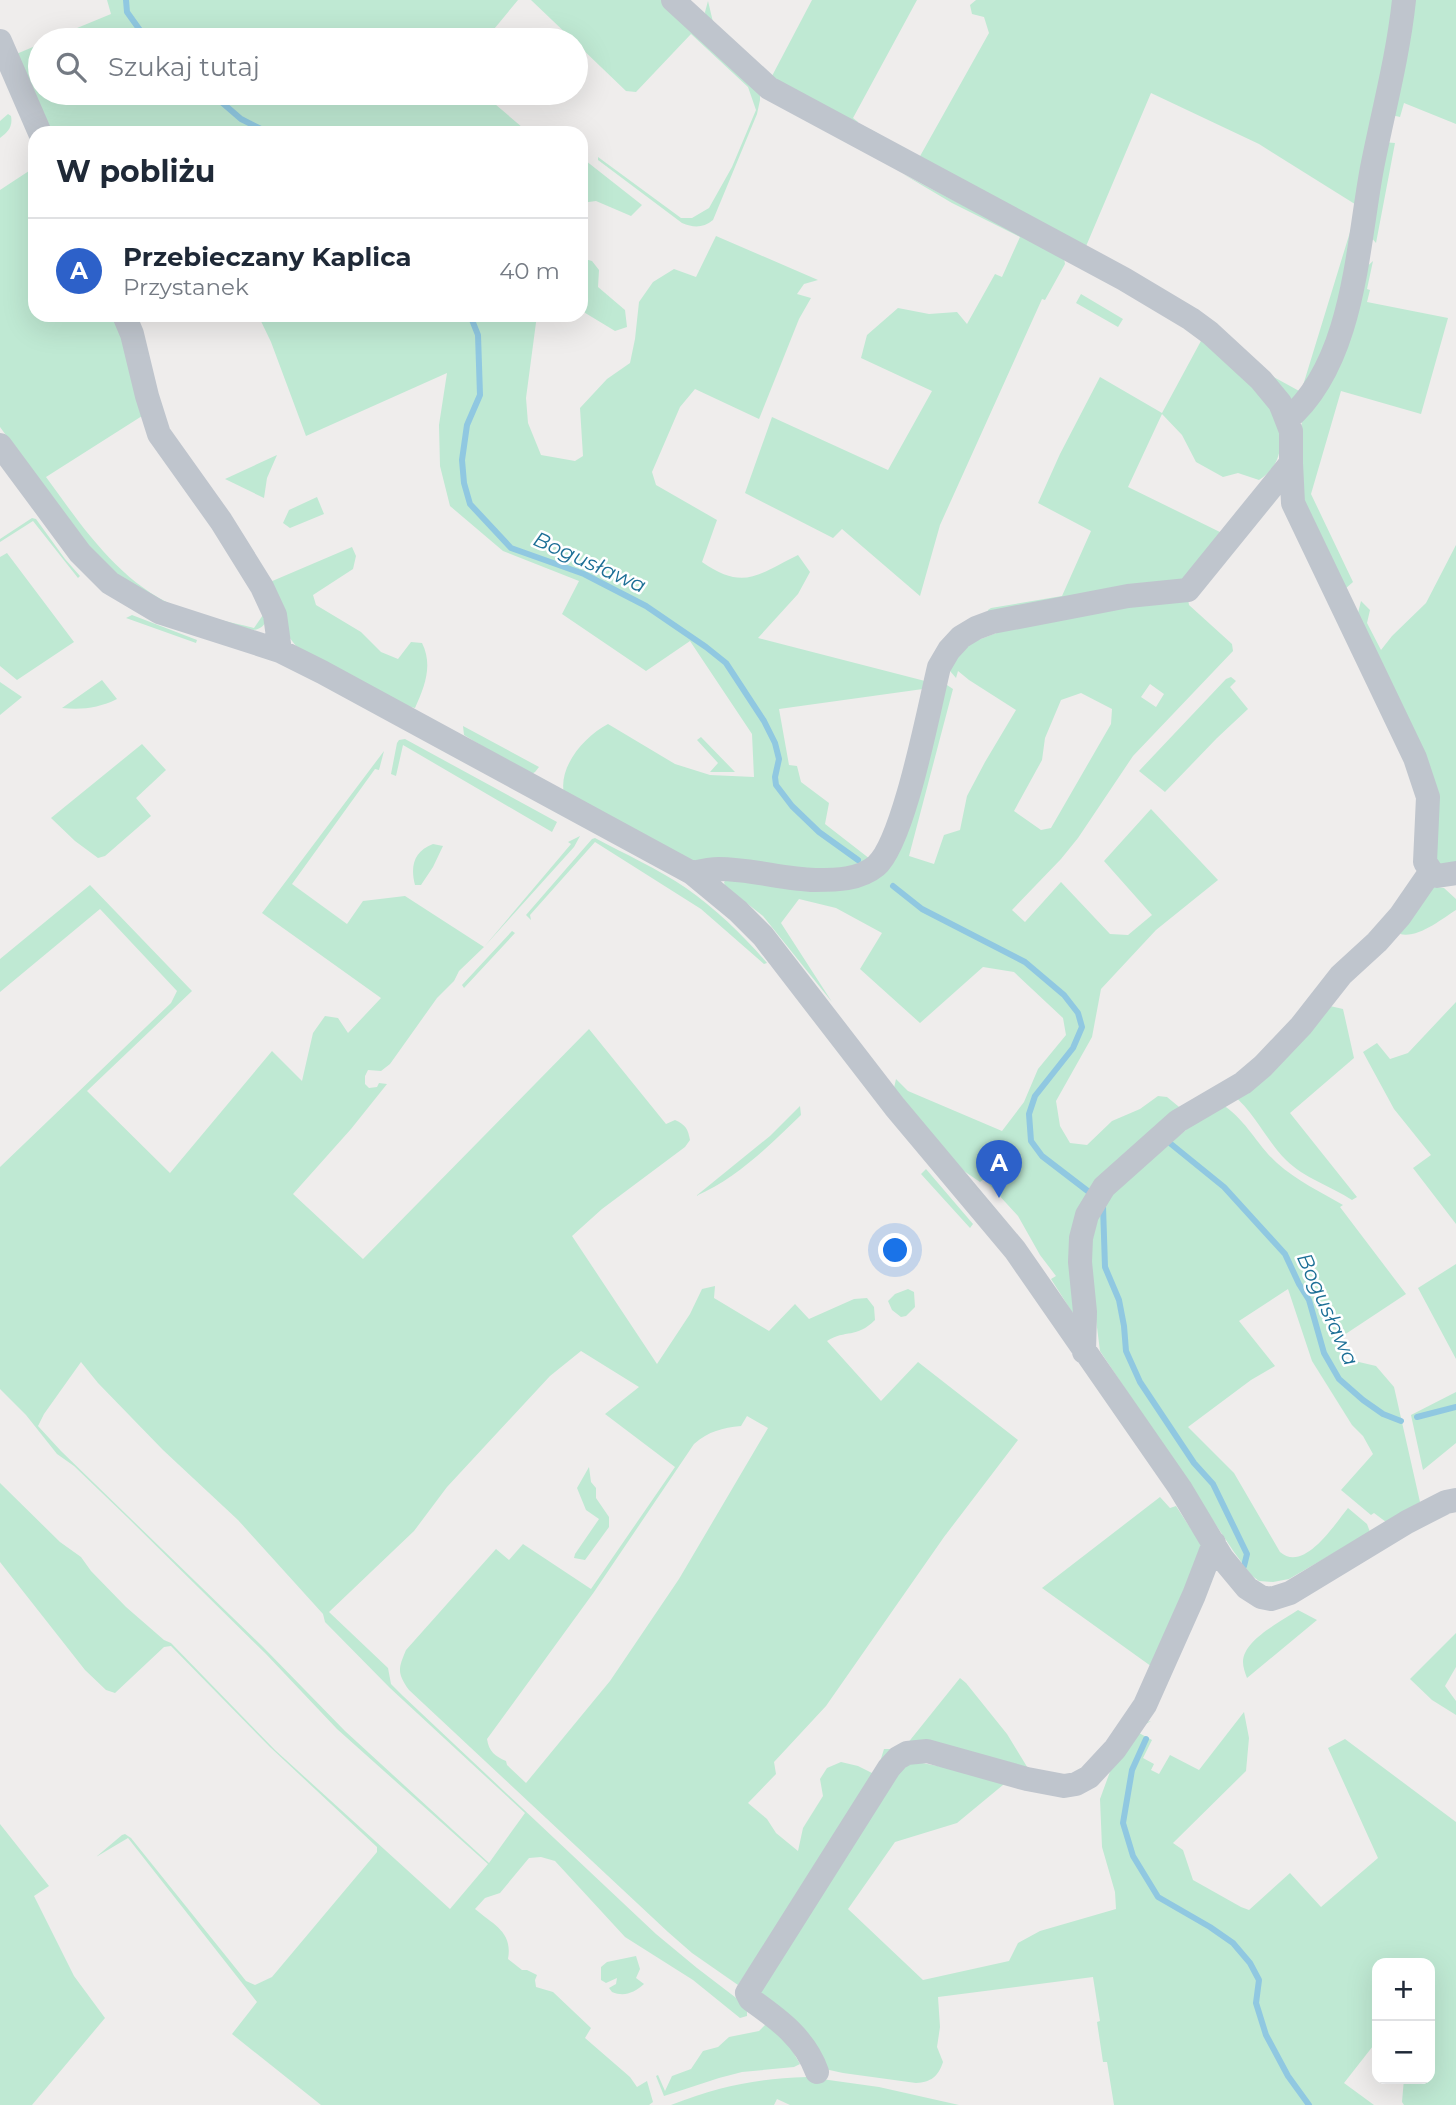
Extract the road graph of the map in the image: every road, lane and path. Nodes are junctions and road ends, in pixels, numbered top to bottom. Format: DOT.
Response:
graph roads {
  1 [pos="674,0"];
  2 [pos="1404,0"];
  3 [pos="0,41"];
  4 [pos="37,126"];
  5 [pos="127,322"];
  6 [pos="1287,421"];
  7 [pos="0,445"];
  8 [pos="1291,463"];
  9 [pos="279,651"];
  10 [pos="1431,871"];
  11 [pos="692,873"];
  12 [pos="1456,873"];
  13 [pos="1084,1352"];
  14 [pos="1456,1500"];
  15 [pos="1214,1543"];
  16 [pos="817,2072"];
  1 -- 6 [label="street"];
  2 -- 6 [label="street"];
  3 -- 4 [label="street"];
  5 -- 9 [label="street"];
  6 -- 8 [label="street"];
  7 -- 9 [label="street"];
  8 -- 10 [label="street"];
  8 -- 11 [label="street"];
  9 -- 11 [label="street"];
  10 -- 12 [label="street"];
  10 -- 13 [label="street"];
  11 -- 13 [label="street"];
  13 -- 15 [label="street"];
  14 -- 15 [label="street"];
  15 -- 16 [label="street"];
}
